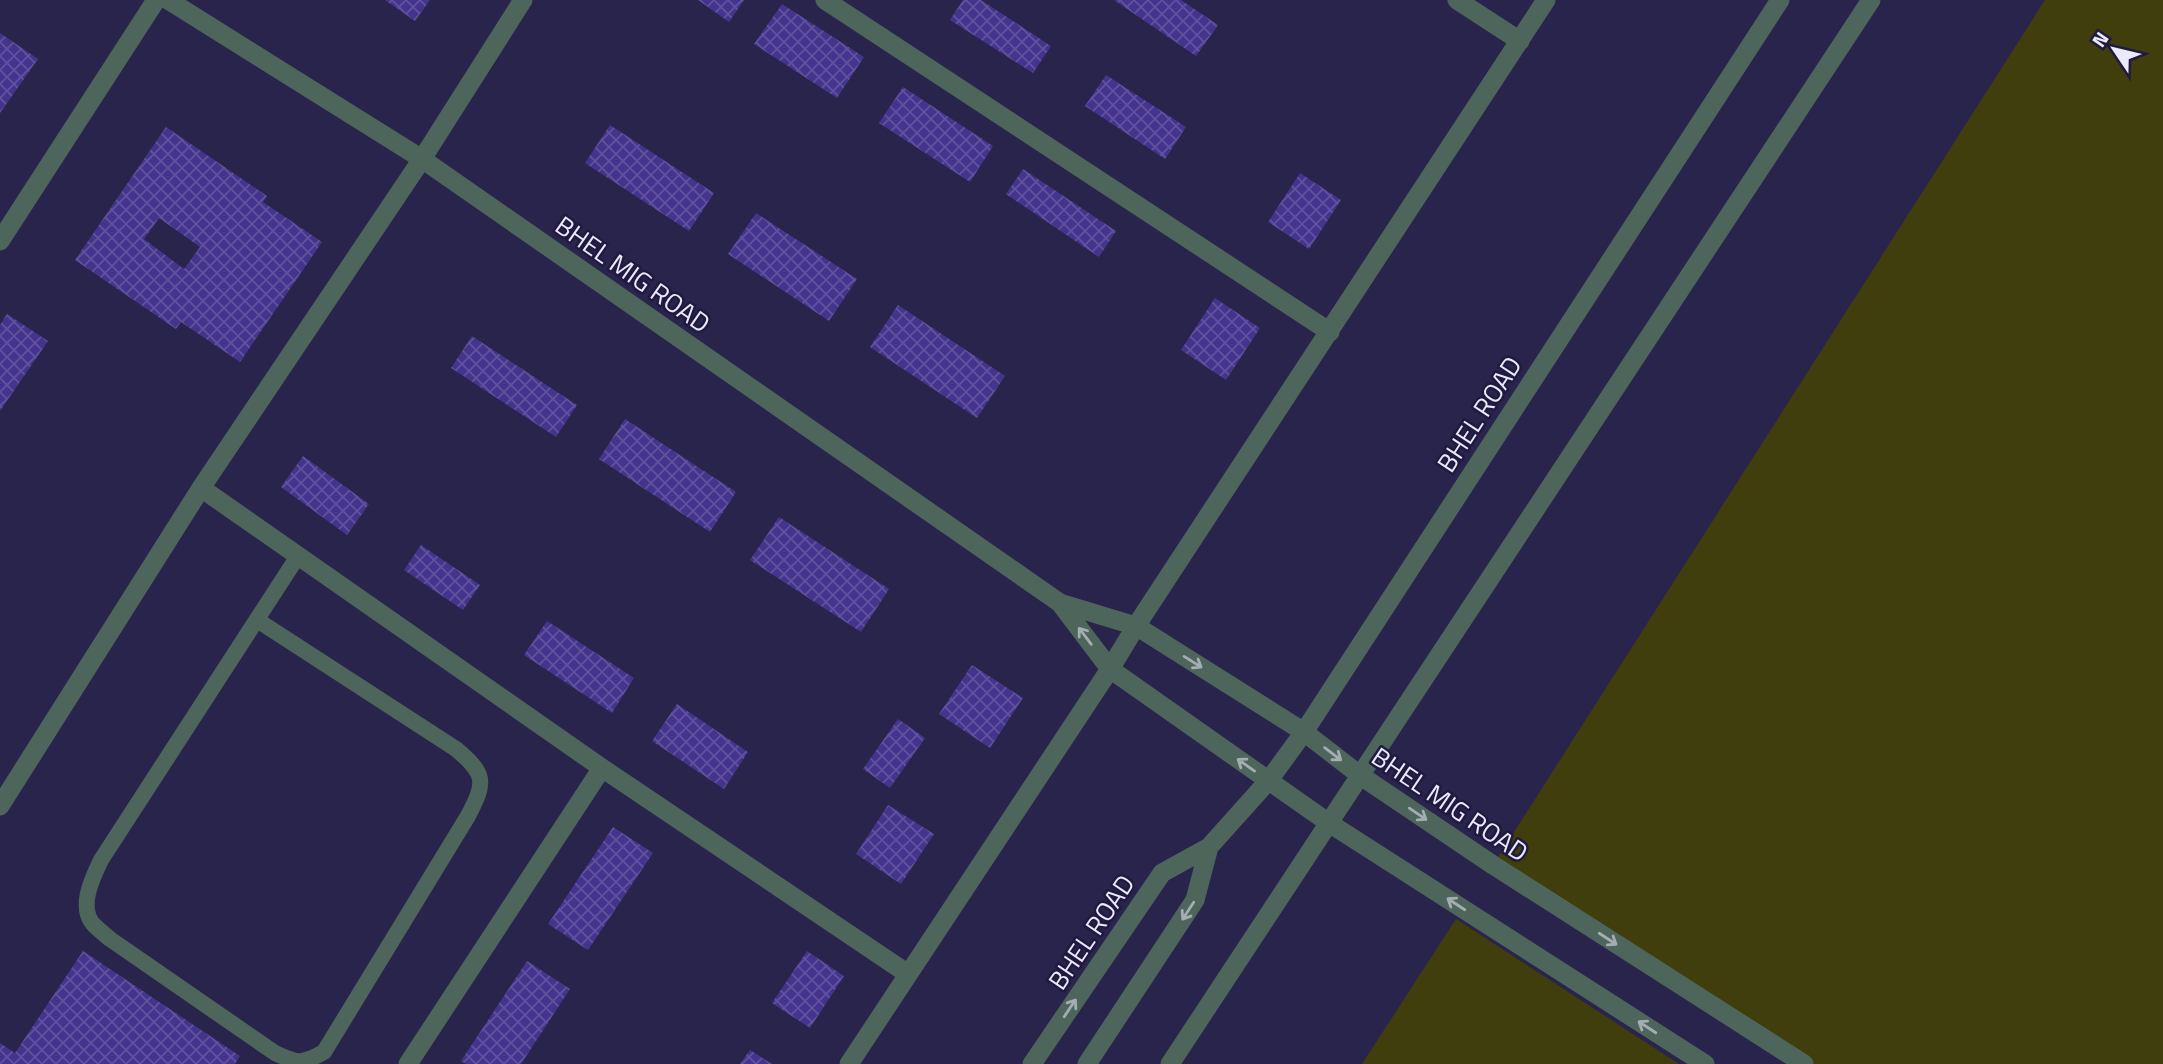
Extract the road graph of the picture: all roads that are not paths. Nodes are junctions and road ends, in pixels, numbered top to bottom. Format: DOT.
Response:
graph roads {
  1 [pos="156,0"];
  2 [pos="168,0"];
  3 [pos="523,0"];
  4 [pos="825,0"];
  5 [pos="1457,0"];
  6 [pos="1546,0"];
  7 [pos="1780,0"];
  8 [pos="1871,0"];
  9 [pos="1520,41"];
  10 [pos="422,159"];
  11 [pos="0,241"];
  12 [pos="1330,332"];
  13 [pos="201,488"];
  14 [pos="298,556"];
  15 [pos="1060,603"];
  16 [pos="257,620"];
  17 [pos="1136,626"];
  18 [pos="1110,669"];
  19 [pos="1304,732"];
  20 [pos="602,768"];
  21 [pos="1362,776"];
  22 [pos="1269,780"];
  23 [pos="0,806"];
  24 [pos="1329,823"];
  25 [pos="1209,847"];
  26 [pos="908,974"];
  27 [pos="408,1064"];
  28 [pos="849,1064"];
  29 [pos="1032,1064"];
  30 [pos="1087,1064"];
  31 [pos="1170,1064"];
  32 [pos="1704,1064"];
  33 [pos="1804,1064"];
  1 -- 11 [label="street"];
  2 -- 10 [label="street, BHEL MIG ROAD"];
  3 -- 10 [label="street"];
  4 -- 12 [label="street"];
  5 -- 9 [label="street"];
  6 -- 9 [label="street"];
  7 -- 19 [label="street, BHEL ROAD"];
  8 -- 21 [label="street"];
  9 -- 12 [label="street"];
  10 -- 13 [label="street"];
  10 -- 15 [label="street, BHEL MIG ROAD"];
  12 -- 17 [label="street"];
  13 -- 14 [label="street"];
  13 -- 23 [label="street"];
  14 -- 16 [label="lane"];
  14 -- 20 [label="street"];
  15 -- 17 [label="street, BHEL MIG ROAD"];
  18 -- 15 [label="street, BHEL MIG ROAD, one-way"];
  16 -- 16 [label="lane"];
  17 -- 18 [label="street"];
  17 -- 19 [label="street, BHEL MIG ROAD, one-way"];
  22 -- 18 [label="street, BHEL MIG ROAD, one-way"];
  18 -- 26 [label="street"];
  19 -- 21 [label="street, BHEL MIG ROAD, one-way"];
  19 -- 22 [label="street, BHEL ROAD"];
  20 -- 26 [label="street"];
  20 -- 27 [label="street"];
  21 -- 24 [label="street"];
  21 -- 33 [label="street, BHEL MIG ROAD, one-way"];
  22 -- 24 [label="street, BHEL MIG ROAD"];
  22 -- 25 [label="street, BHEL ROAD"];
  24 -- 31 [label="street"];
  32 -- 24 [label="street, BHEL MIG ROAD, one-way"];
  29 -- 25 [label="street, BHEL ROAD, one-way"];
  25 -- 30 [label="street, BHEL ROAD, one-way"];
  26 -- 28 [label="street"];
}
